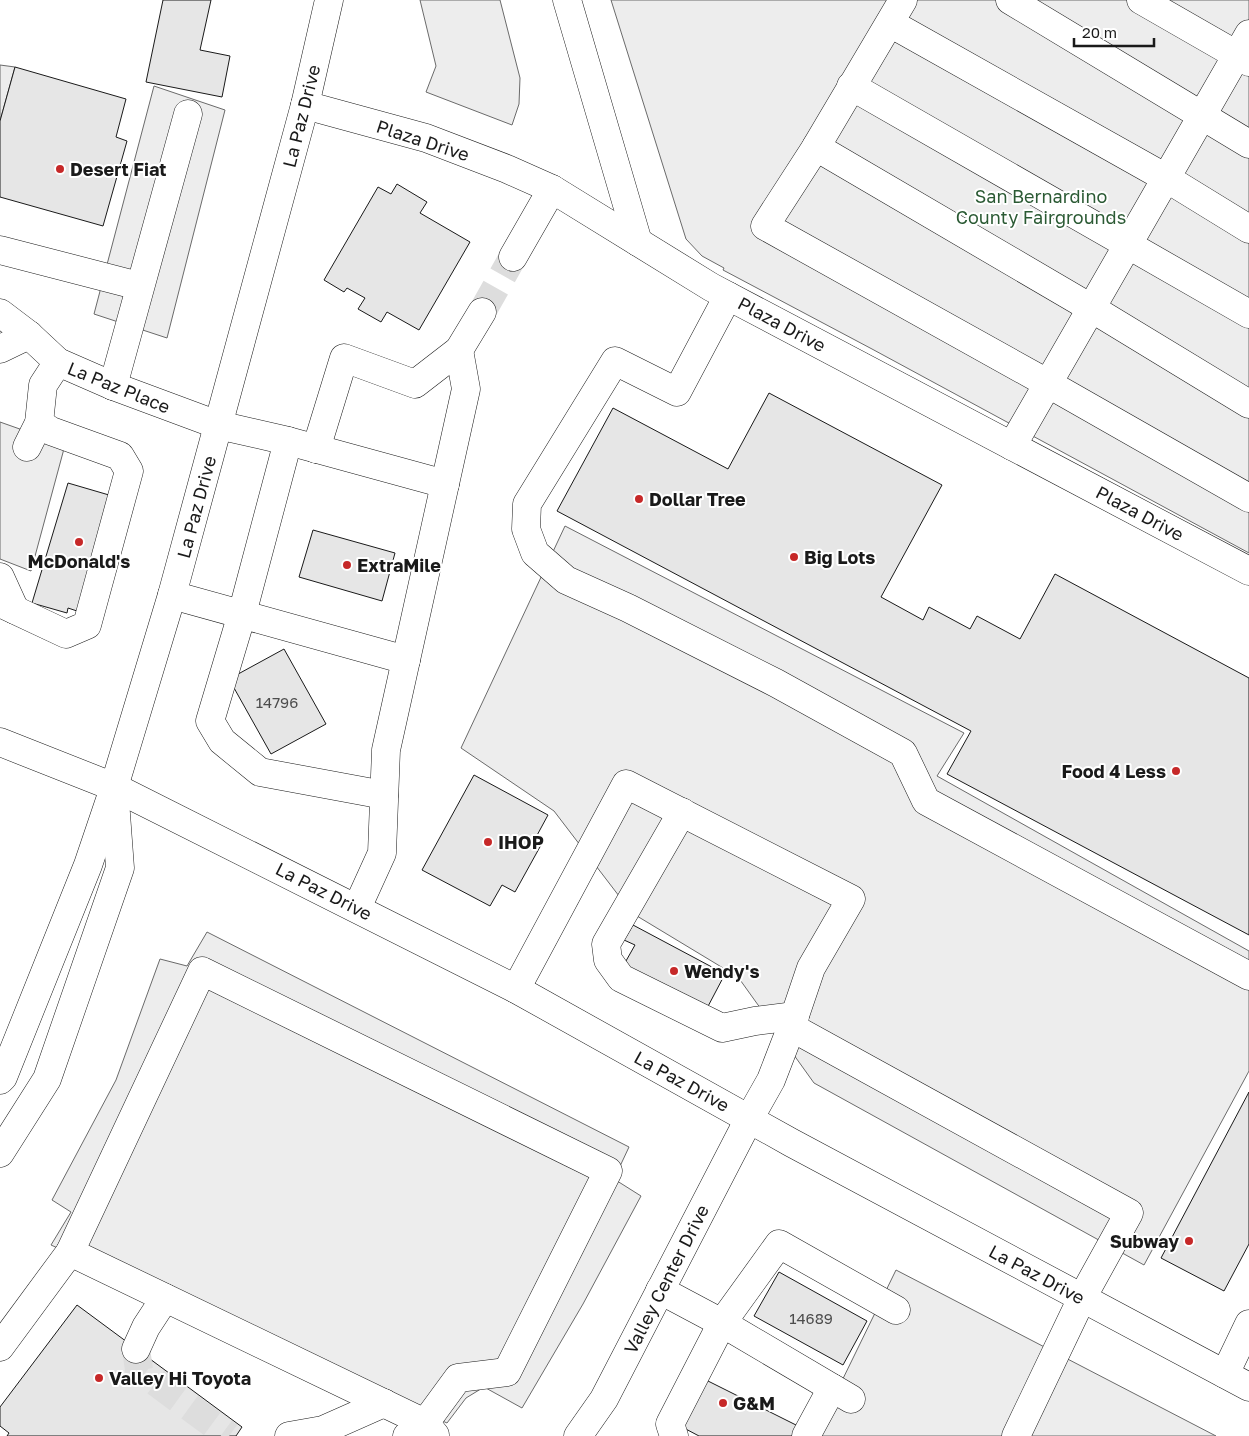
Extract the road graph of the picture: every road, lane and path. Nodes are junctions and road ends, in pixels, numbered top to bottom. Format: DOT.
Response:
graph roads {
  1 [pos="329,0"];
  2 [pos="567,0"];
  3 [pos="903,0"];
  4 [pos="1010,0"];
  5 [pos="1141,0"];
  6 [pos="890,23"];
  7 [pos="1245,51"];
  8 [pos="851,86"];
  9 [pos="305,105"];
  10 [pos="188,114"];
  11 [pos="1202,116"];
  12 [pos="1249,144"];
  13 [pos="816,147"];
  14 [pos="1166,178"];
  15 [pos="552,189"];
  16 [pos="1249,229"];
  17 [pos="638,242"];
  18 [pos="1128,244"];
  19 [pos="0,250"];
  20 [pos="513,257"];
  21 [pos="139,286"];
  22 [pos="728,296"];
  23 [pos="1091,308"];
  24 [pos="482,312"];
  25 [pos="0,313"];
  26 [pos="1249,314"];
  27 [pos="29,335"];
  28 [pos="0,349"];
  29 [pos="459,350"];
  30 [pos="58,362"];
  31 [pos="1048,383"];
  32 [pos="112,386"];
  33 [pos="1249,404"];
  34 [pos="39,423"];
  35 [pos="218,425"];
  36 [pos="288,442"];
  37 [pos="1012,446"];
  38 [pos="27,447"];
  39 [pos="316,449"];
  40 [pos="445,484"];
  41 [pos="1249,498"];
  42 [pos="1249,571"];
  43 [pos="0,577"];
  44 [pos="172,595"];
  45 [pos="7,606"];
  46 [pos="242,614"];
  47 [pos="406,660"];
  48 [pos="0,742"];
  49 [pos="114,787"];
  50 [pos="384,795"];
  51 [pos="682,812"];
  52 [pos="357,908"];
  53 [pos="1249,976"];
  54 [pos="516,989"];
  55 [pos="793,1021"];
  56 [pos="0,1080"];
  57 [pos="749,1119"];
  58 [pos="0,1153"];
  59 [pos="70,1252"];
  60 [pos="660,1290"];
  61 [pos="165,1298"];
  62 [pos="1082,1298"];
  63 [pos="896,1310"];
  64 [pos="722,1323"];
  65 [pos="1249,1324"];
  66 [pos="0,1347"];
  67 [pos="136,1349"];
  68 [pos="1225,1374"];
  69 [pos="1249,1387"];
  70 [pos="384,1403"];
  71 [pos="423,1432"];
  72 [pos="289,1436"];
  73 [pos="578,1436"];
  74 [pos="674,1436"];
  75 [pos="806,1436"];
  76 [pos="1016,1436"];
  1 -- 9 [label="main road, La Paz Drive"];
  2 -- 17 [label="main road"];
  3 -- 6 [label="main road"];
  4 -- 11 [label="main road"];
  5 -- 7 [label="main road"];
  6 -- 8 [label="main road"];
  6 -- 14 [label="main road"];
  7 -- 11 [label="main road"];
  8 -- 13 [label="main road"];
  8 -- 18 [label="main road"];
  9 -- 15 [label="main road, Plaza Drive"];
  9 -- 35 [label="main road, La Paz Drive"];
  10 -- 21 [label="main road"];
  11 -- 12 [label="main road"];
  11 -- 14 [label="main road"];
  13 -- 23 [label="main road"];
  13 -- 31 [label="main road"];
  14 -- 16 [label="main road"];
  14 -- 18 [label="main road"];
  15 -- 17 [label="main road, Plaza Drive"];
  15 -- 20 [label="main road"];
  17 -- 22 [label="main road, Plaza Drive"];
  18 -- 23 [label="main road"];
  18 -- 26 [label="main road"];
  19 -- 21 [label="main road"];
  21 -- 32 [label="main road"];
  22 -- 37 [label="main road, Plaza Drive"];
  22 -- 53 [label="main road"];
  23 -- 31 [label="main road"];
  23 -- 33 [label="main road"];
  24 -- 29 [label="main road"];
  25 -- 27 [label="main road, La Paz Place"];
  27 -- 28 [label="main road"];
  27 -- 30 [label="main road, La Paz Place"];
  29 -- 39 [label="main road"];
  29 -- 40 [label="main road"];
  30 -- 32 [label="main road, La Paz Place"];
  30 -- 34 [label="main road"];
  31 -- 37 [label="main road"];
  31 -- 41 [label="main road"];
  32 -- 35 [label="main road, La Paz Place"];
  34 -- 38 [label="main road"];
  34 -- 45 [label="main road"];
  35 -- 36 [label="main road, La Paz Place"];
  35 -- 44 [label="main road, La Paz Drive"];
  36 -- 39 [label="main road, La Paz Place"];
  36 -- 46 [label="main road"];
  37 -- 42 [label="main road, Plaza Drive"];
  39 -- 40 [label="main road, La Paz Place"];
  40 -- 47 [label="main road"];
  43 -- 45 [label="main road"];
  44 -- 46 [label="main road"];
  44 -- 49 [label="main road, La Paz Drive"];
  46 -- 47 [label="main road"];
  46 -- 50 [label="main road"];
  47 -- 50 [label="main road"];
  48 -- 49 [label="main road"];
  49 -- 52 [label="main road, La Paz Drive"];
  49 -- 56 [label="main road"];
  49 -- 58 [label="main road"];
  50 -- 52 [label="main road"];
  51 -- 54 [label="main road"];
  51 -- 55 [label="main road, Valley Center Drive"];
  51 -- 55 [label="main road"];
  52 -- 54 [label="main road, La Paz Drive"];
  54 -- 57 [label="main road, La Paz Drive"];
  55 -- 57 [label="main road, Valley Center Drive"];
  55 -- 62 [label="main road"];
  57 -- 60 [label="main road, Valley Center Drive"];
  57 -- 62 [label="main road, La Paz Drive"];
  59 -- 61 [label="main road"];
  59 -- 66 [label="main road"];
  59 -- 71 [label="main road"];
  60 -- 64 [label="main road"];
  60 -- 73 [label="main road, Valley Center Drive"];
  61 -- 67 [label="main road"];
  61 -- 70 [label="main road"];
  62 -- 68 [label="main road, La Paz Drive"];
  62 -- 76 [label="main road"];
  63 -- 64 [label="main road"];
  64 -- 74 [label="main road"];
  64 -- 75 [label="main road"];
  65 -- 68 [label="main road"];
  68 -- 69 [label="main road, La Paz Drive"];
  70 -- 71 [label="main road"];
  70 -- 72 [label="main road"];
}
